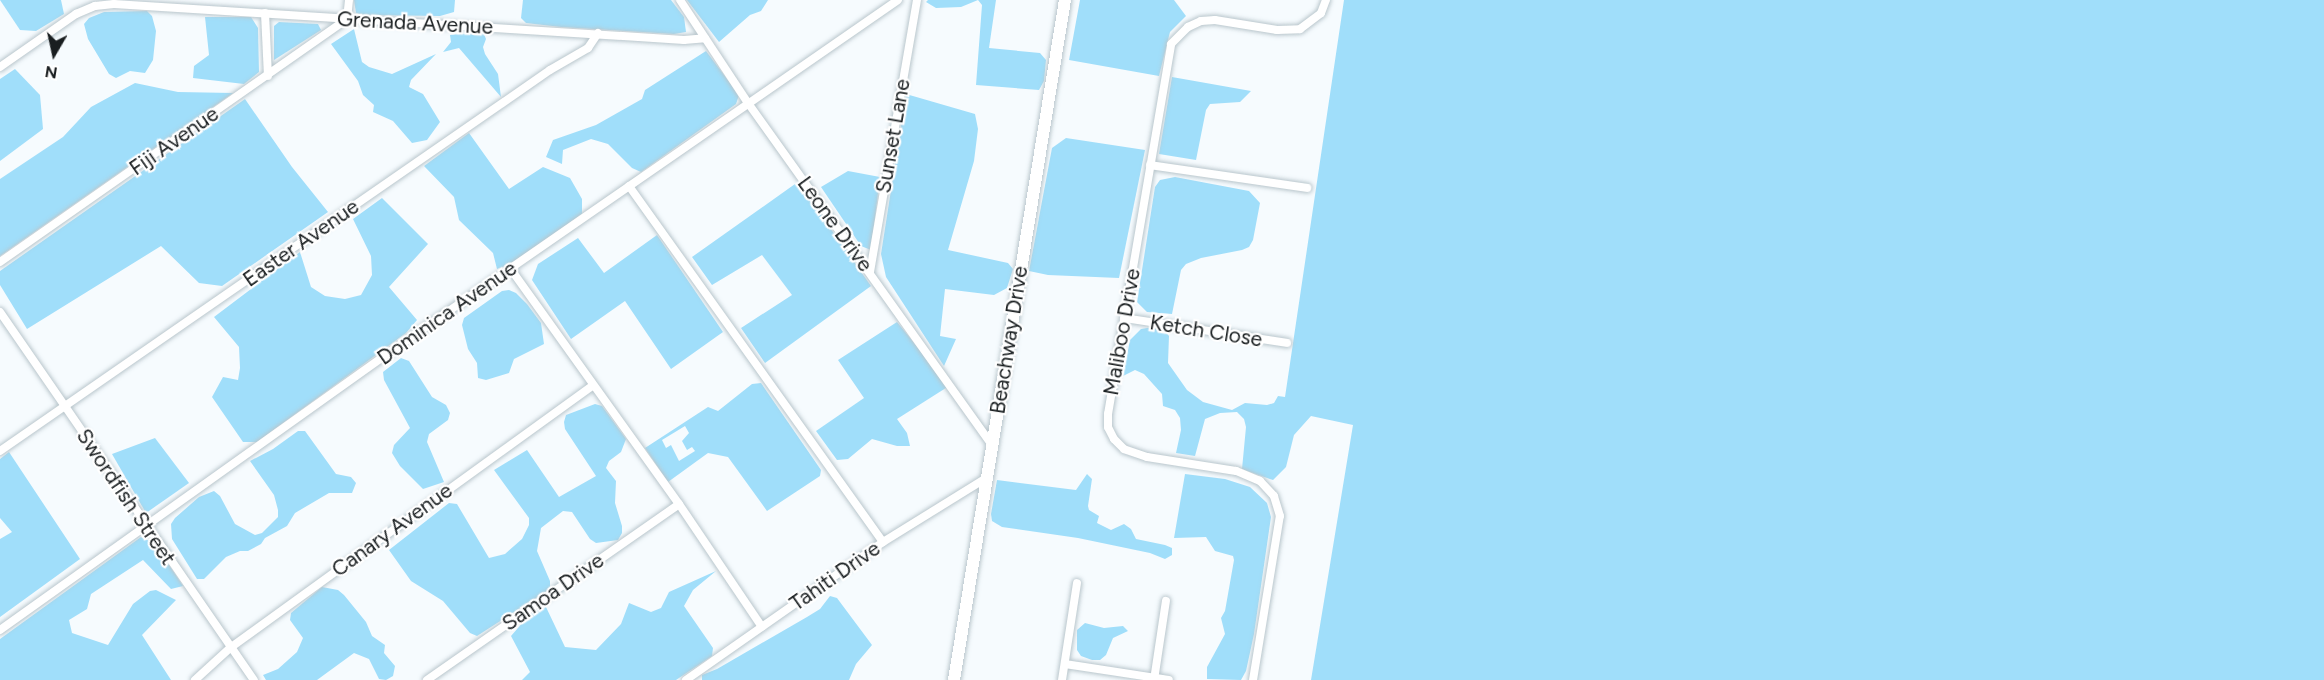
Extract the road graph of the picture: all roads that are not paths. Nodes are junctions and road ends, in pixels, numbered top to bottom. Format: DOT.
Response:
graph roads {
  1 [pos="349,0"];
  2 [pos="680,0"];
  3 [pos="898,0"];
  4 [pos="917,0"];
  5 [pos="1065,0"];
  6 [pos="1326,0"];
  7 [pos="265,13"];
  8 [pos="347,19"];
  9 [pos="598,33"];
  10 [pos="705,38"];
  11 [pos="0,67"];
  12 [pos="268,76"];
  13 [pos="748,103"];
  14 [pos="1150,165"];
  15 [pos="629,186"];
  16 [pos="1307,188"];
  17 [pos="0,262"];
  18 [pos="510,268"];
  19 [pos="870,272"];
  20 [pos="0,312"];
  21 [pos="1124,318"];
  22 [pos="1287,343"];
  23 [pos="592,386"];
  24 [pos="65,407"];
  25 [pos="992,445"];
  26 [pos="0,452"];
  27 [pos="988,477"];
  28 [pos="679,504"];
  29 [pos="146,527"];
  30 [pos="883,542"];
  31 [pos="1077,583"];
  32 [pos="1166,601"];
  33 [pos="762,627"];
  34 [pos="0,630"];
  35 [pos="230,648"];
  36 [pos="1065,664"];
  37 [pos="952,678"];
  38 [pos="1154,679"];
  39 [pos="195,680"];
  40 [pos="254,680"];
  41 [pos="427,680"];
  42 [pos="686,680"];
  43 [pos="1062,680"];
  44 [pos="1169,680"];
  45 [pos="1253,680"];
  1 -- 8 [label="street"];
  2 -- 10 [label="street, Leone Drive"];
  3 -- 13 [label="street, Dominica Avenue"];
  4 -- 19 [label="street, Sunset Lane"];
  5 -- 25 [label="street, Beachway Drive"];
  6 -- 14 [label="street, Maliboo Drive"];
  7 -- 8 [label="street, Grenada Avenue"];
  7 -- 11 [label="street, Grenada Avenue"];
  7 -- 12 [label="street"];
  8 -- 9 [label="street, Grenada Avenue"];
  8 -- 12 [label="street, Fiji Avenue"];
  9 -- 10 [label="street, Grenada Avenue"];
  9 -- 24 [label="street, Easter Avenue"];
  10 -- 13 [label="street, Leone Drive"];
  12 -- 17 [label="street, Fiji Avenue"];
  13 -- 15 [label="street, Dominica Avenue"];
  13 -- 19 [label="street, Leone Drive"];
  14 -- 16 [label="street"];
  14 -- 21 [label="street, Maliboo Drive"];
  15 -- 18 [label="street, Dominica Avenue"];
  15 -- 30 [label="street"];
  18 -- 23 [label="street"];
  18 -- 29 [label="street, Dominica Avenue"];
  19 -- 25 [label="street, Leone Drive"];
  20 -- 24 [label="street, Swordfish Street"];
  21 -- 22 [label="street, Ketch Close"];
  21 -- 45 [label="street, Maliboo Drive"];
  23 -- 28 [label="street"];
  23 -- 35 [label="street, Canary Avenue"];
  24 -- 26 [label="street, Easter Avenue"];
  24 -- 29 [label="street, Swordfish Street"];
  25 -- 27 [label="street, Beachway Drive"];
  27 -- 30 [label="street, Tahiti Drive"];
  27 -- 37 [label="street, Beachway Drive"];
  28 -- 33 [label="street"];
  28 -- 41 [label="street, Samoa Drive"];
  29 -- 34 [label="street, Dominica Avenue"];
  29 -- 35 [label="street, Swordfish Street"];
  30 -- 33 [label="street, Tahiti Drive"];
  31 -- 36 [label="street"];
  32 -- 38 [label="street"];
  33 -- 42 [label="street, Tahiti Drive"];
  35 -- 39 [label="street, Canary Avenue"];
  35 -- 40 [label="street, Swordfish Street"];
  36 -- 38 [label="street"];
  36 -- 43 [label="street"];
  38 -- 44 [label="street"];
}
